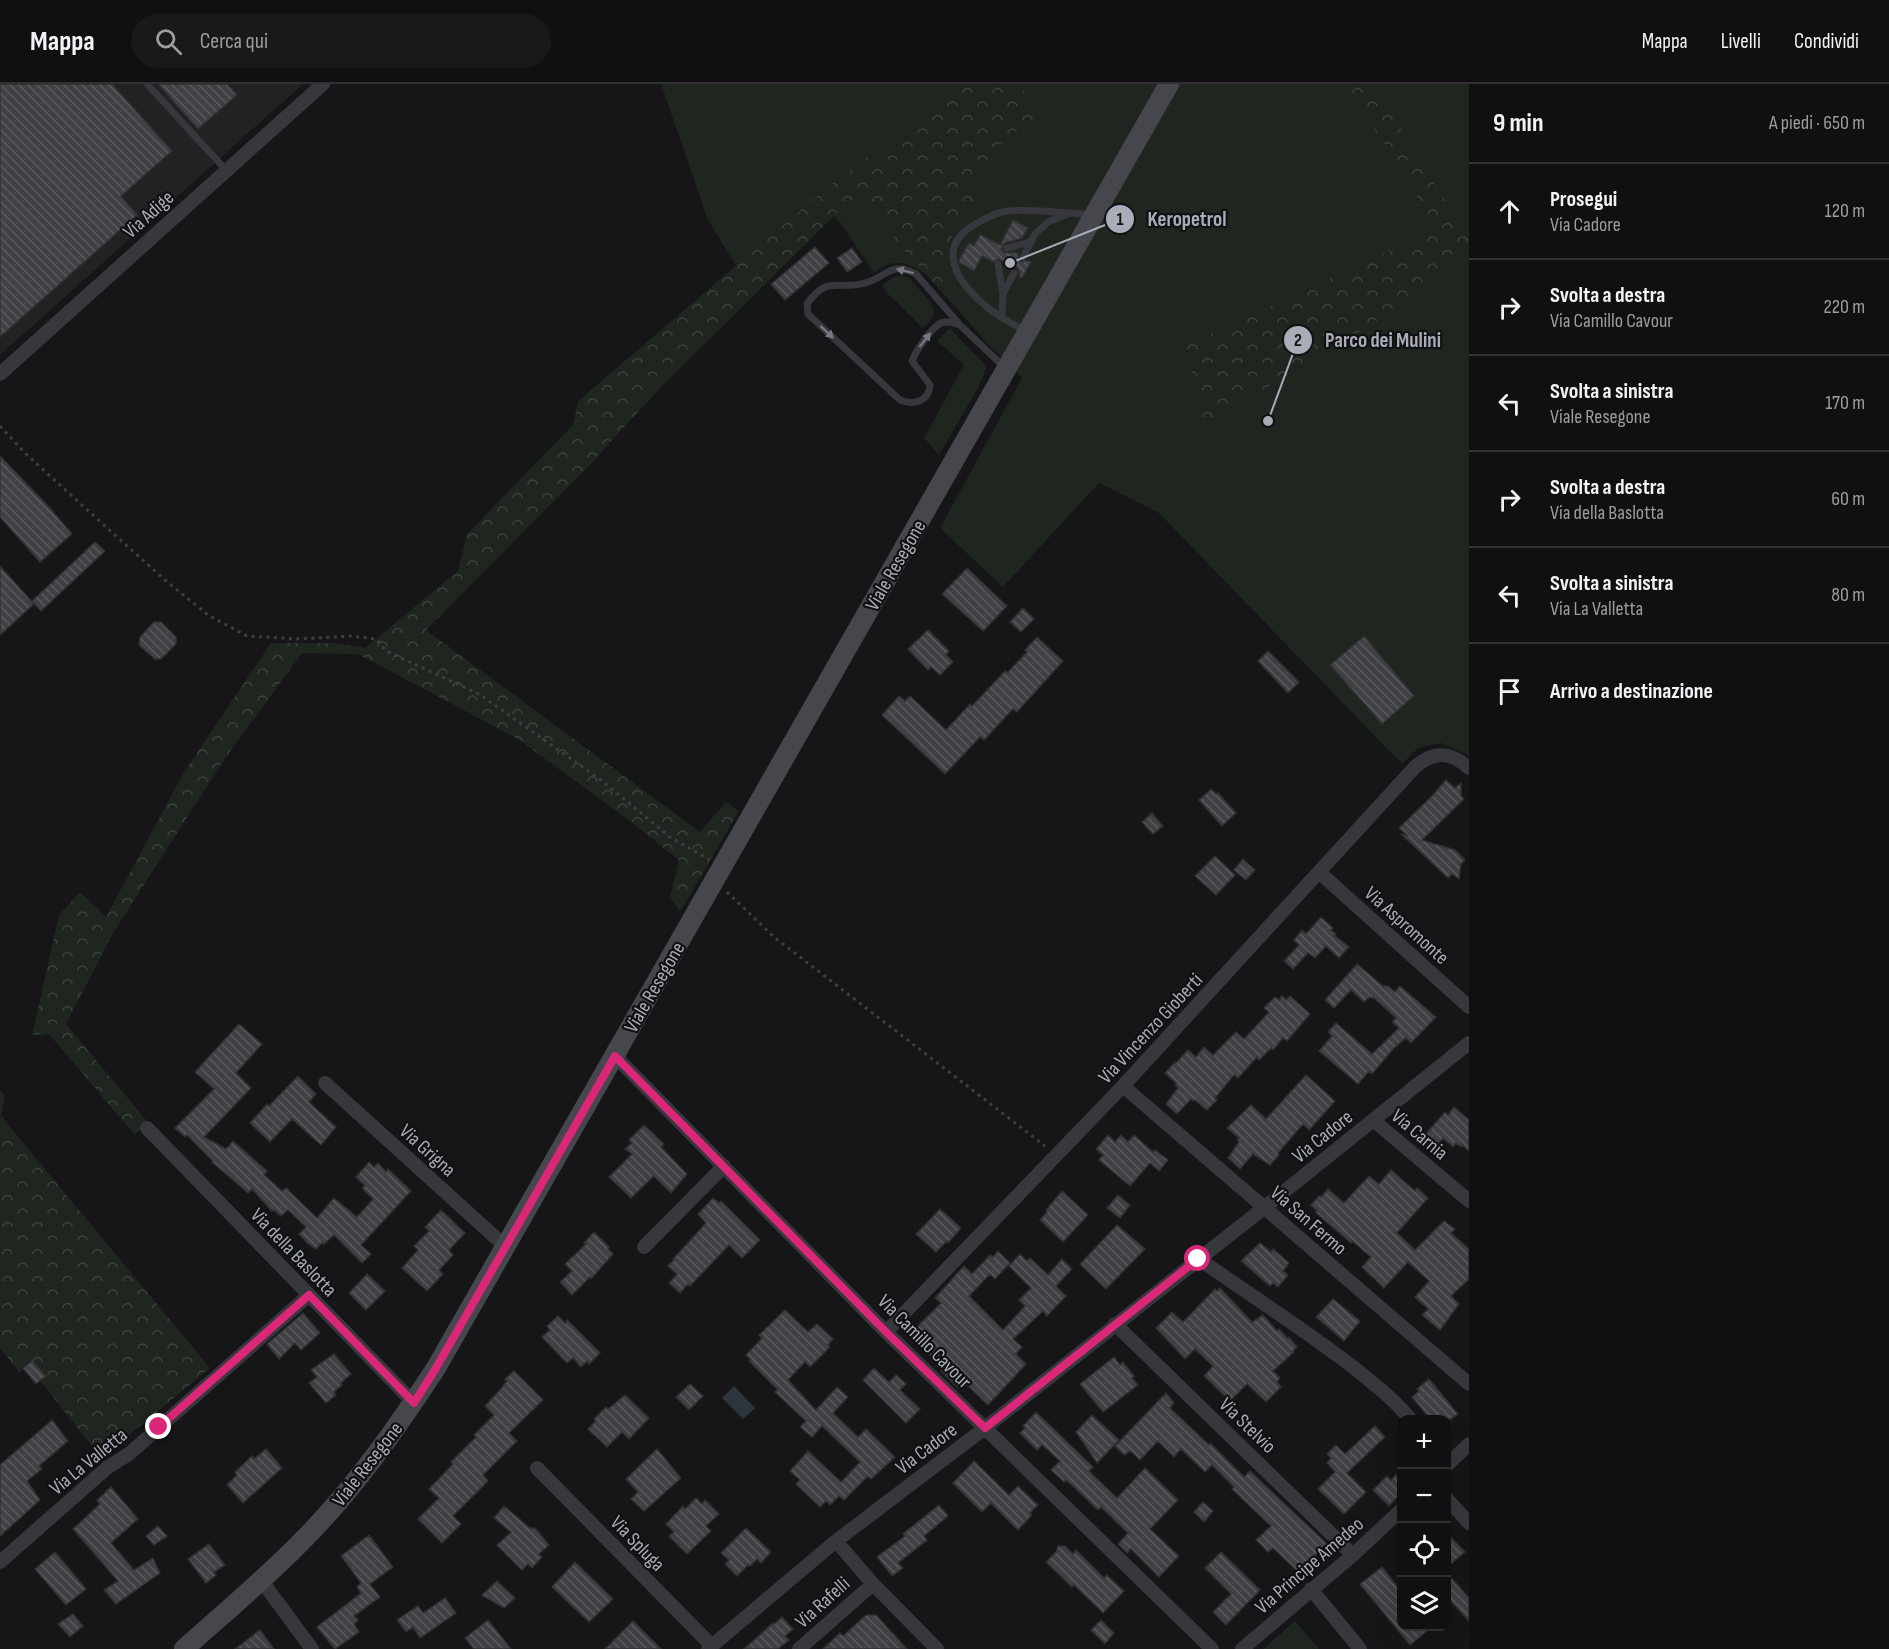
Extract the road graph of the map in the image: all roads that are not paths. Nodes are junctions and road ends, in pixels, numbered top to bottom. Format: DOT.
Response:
graph roads {
  1 [pos="147,84"];
  2 [pos="323,84"];
  3 [pos="1169,84"];
  4 [pos="226,170"];
  5 [pos="1070,213"];
  6 [pos="1094,216"];
  7 [pos="1031,242"];
  8 [pos="1007,248"];
  9 [pos="1023,257"];
  10 [pos="998,264"];
  11 [pos="1014,273"];
  12 [pos="1003,294"];
  13 [pos="1002,318"];
  14 [pos="960,325"];
  15 [pos="1028,332"];
  16 [pos="1006,370"];
  17 [pos="0,374"];
  18 [pos="1469,768"];
  19 [pos="1318,873"];
  20 [pos="1469,1007"];
  21 [pos="1469,1043"];
  22 [pos="615,1056"];
  23 [pos="325,1083"];
  24 [pos="1123,1086"];
  25 [pos="1373,1120"];
  26 [pos="147,1128"];
  27 [pos="723,1166"];
  28 [pos="1469,1201"];
  29 [pos="1265,1207"];
  30 [pos="506,1246"];
  31 [pos="644,1247"];
  32 [pos="1198,1259"];
  33 [pos="309,1295"];
  34 [pos="1115,1324"];
  35 [pos="886,1332"];
  36 [pos="1469,1384"];
  37 [pos="414,1403"];
  38 [pos="1408,1415"];
  39 [pos="985,1428"];
  40 [pos="1469,1444"];
  41 [pos="1451,1461"];
  42 [pos="537,1468"];
  43 [pos="1451,1503"];
  44 [pos="1397,1513"];
  45 [pos="1469,1522"];
  46 [pos="836,1541"];
  47 [pos="1353,1555"];
  48 [pos="0,1562"];
  49 [pos="261,1580"];
  50 [pos="873,1584"];
  51 [pos="1311,1589"];
  52 [pos="710,1648"];
  53 [pos="183,1649"];
  54 [pos="312,1649"];
  55 [pos="799,1649"];
  56 [pos="938,1649"];
  57 [pos="1212,1649"];
  58 [pos="1242,1649"];
  59 [pos="1360,1649"];
  1 -- 4 [label="lane"];
  2 -- 4 [label="street, Via Adige"];
  3 -- 6 [label="street"];
  4 -- 17 [label="street, Via Adige"];
  5 -- 6 [label="lane"];
  5 -- 7 [label="lane"];
  5 -- 13 [label="lane"];
  6 -- 15 [label="street"];
  7 -- 8 [label="lane"];
  7 -- 9 [label="lane"];
  10 -- 12 [label="lane"];
  11 -- 12 [label="lane"];
  12 -- 13 [label="lane"];
  13 -- 15 [label="lane"];
  14 -- 14 [label="lane, one-way"];
  14 -- 16 [label="lane"];
  15 -- 16 [label="street, Viale Resegone"];
  16 -- 22 [label="street, Viale Resegone"];
  18 -- 19 [label="street, Via Vincenzo Gioberti"];
  19 -- 20 [label="street, Via Aspromonte"];
  19 -- 24 [label="street, Via Vincenzo Gioberti"];
  21 -- 25 [label="street, Via Cadore"];
  22 -- 27 [label="street, Via Camillo Cavour"];
  22 -- 30 [label="street, Viale Resegone"];
  23 -- 30 [label="street, Via Grigna"];
  24 -- 29 [label="street, Via San Fermo"];
  24 -- 35 [label="street, Via Vincenzo Gioberti"];
  25 -- 28 [label="street, Via Carnia"];
  25 -- 29 [label="street, Via Cadore"];
  26 -- 33 [label="street, Via della Baslotta"];
  27 -- 31 [label="street"];
  27 -- 35 [label="street, Via Camillo Cavour"];
  29 -- 32 [label="street, Via Cadore"];
  29 -- 36 [label="street, Via San Fermo"];
  30 -- 37 [label="street, Viale Resegone"];
  32 -- 34 [label="street, Via Cadore"];
  32 -- 38 [label="street"];
  33 -- 37 [label="street, Via della Baslotta"];
  33 -- 48 [label="street, Via La Valletta"];
  34 -- 39 [label="street, Via Cadore"];
  34 -- 47 [label="street, Via Stelvio"];
  35 -- 39 [label="street, Via Camillo Cavour"];
  37 -- 49 [label="street, Viale Resegone"];
  39 -- 46 [label="street, Via Cadore"];
  39 -- 57 [label="street, Via Camillo Cavour"];
  40 -- 41 [label="street"];
  42 -- 52 [label="street, Via Spluga"];
  43 -- 45 [label="street"];
  44 -- 47 [label="street, Via Principe Amedeo"];
  46 -- 50 [label="street"];
  46 -- 52 [label="street, Via Cadore"];
  47 -- 51 [label="street, Via Principe Amedeo"];
  49 -- 53 [label="street, Viale Resegone"];
  49 -- 54 [label="street"];
  50 -- 55 [label="street, Via Rafelli"];
  50 -- 56 [label="street"];
  51 -- 58 [label="street, Via Principe Amedeo"];
  51 -- 59 [label="street"];
}
